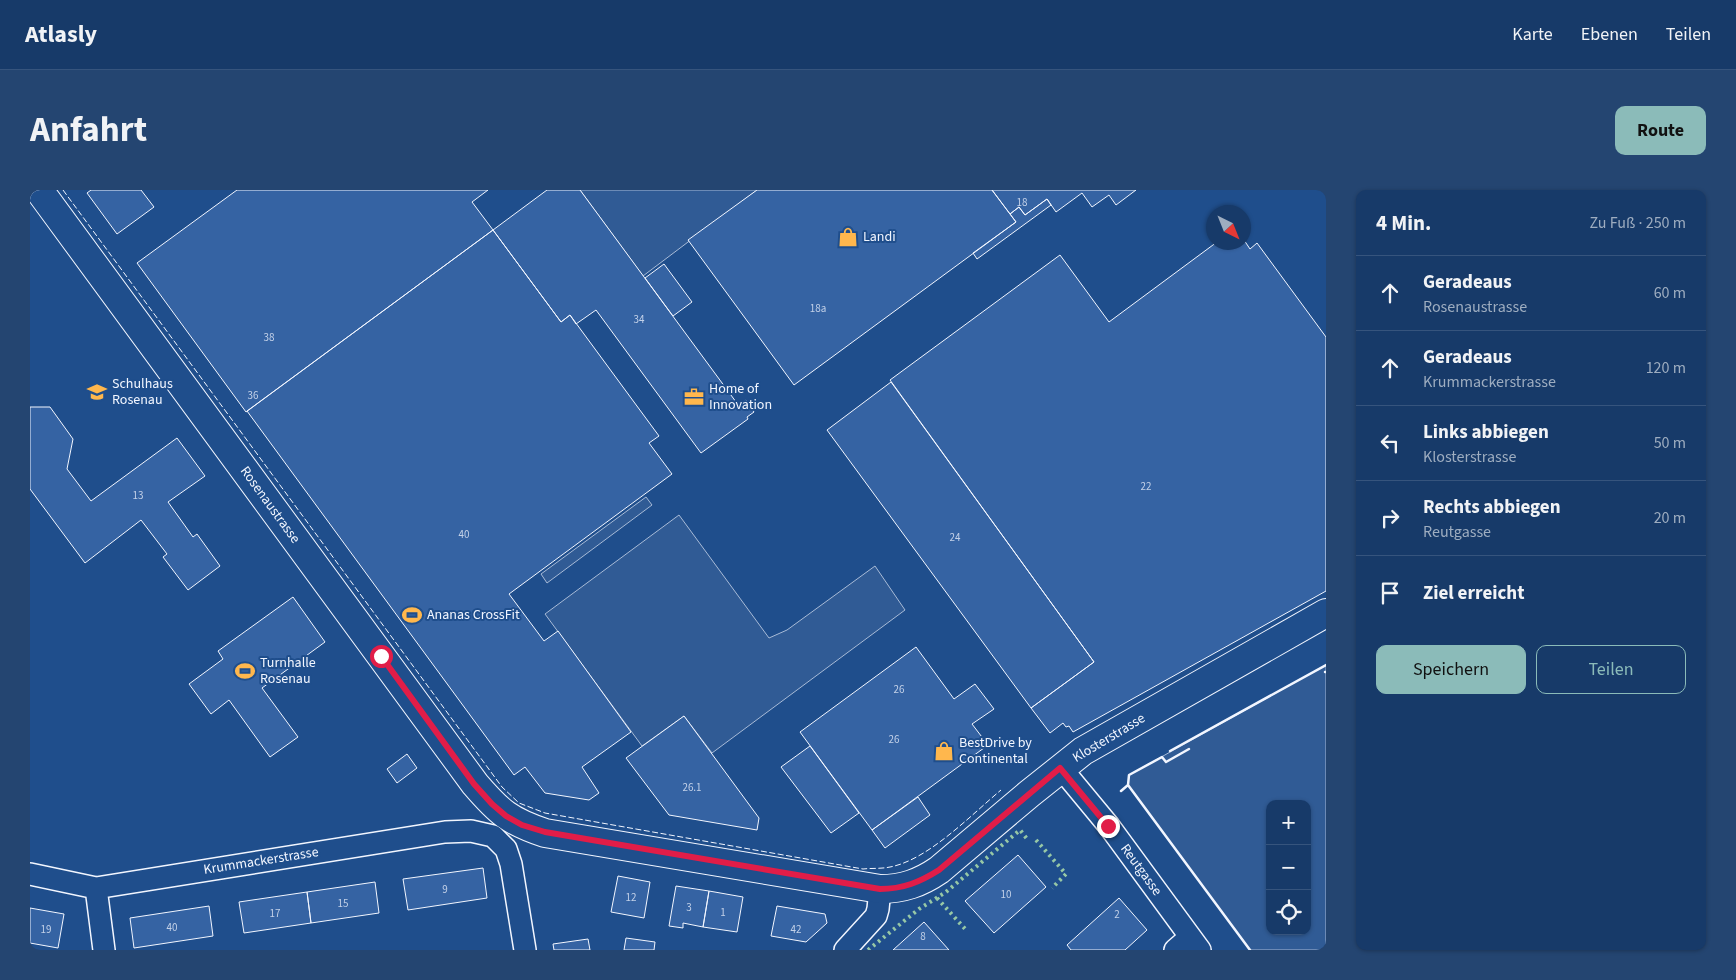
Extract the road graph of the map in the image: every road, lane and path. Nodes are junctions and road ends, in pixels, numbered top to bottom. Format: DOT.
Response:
graph roads {
  1 [pos="39,190"];
  2 [pos="1326,613"];
  3 [pos="1060,768"];
  4 [pos="499,826"];
  5 [pos="30,874"];
  6 [pos="909,886"];
  7 [pos="96,888"];
  8 [pos="880,889"];
  9 [pos="1188,946"];
  10 [pos="104,950"];
  11 [pos="525,950"];
  12 [pos="844,950"];
  1 -- 4 [label="street, Rosenaustrasse"];
  2 -- 3 [label="street, Klosterstrasse"];
  3 -- 6 [label="street, Klosterstrasse"];
  3 -- 9 [label="street, Reutgasse"];
  4 -- 7 [label="street, Krummackerstrasse"];
  4 -- 8 [label="street, Krummackerstrasse"];
  4 -- 11 [label="street, Rosenaustrasse"];
  5 -- 7 [label="street, Krummackerstrasse"];
  6 -- 8 [label="street, Krummackerstrasse"];
  7 -- 10 [label="street"];
  8 -- 12 [label="street"];
}
